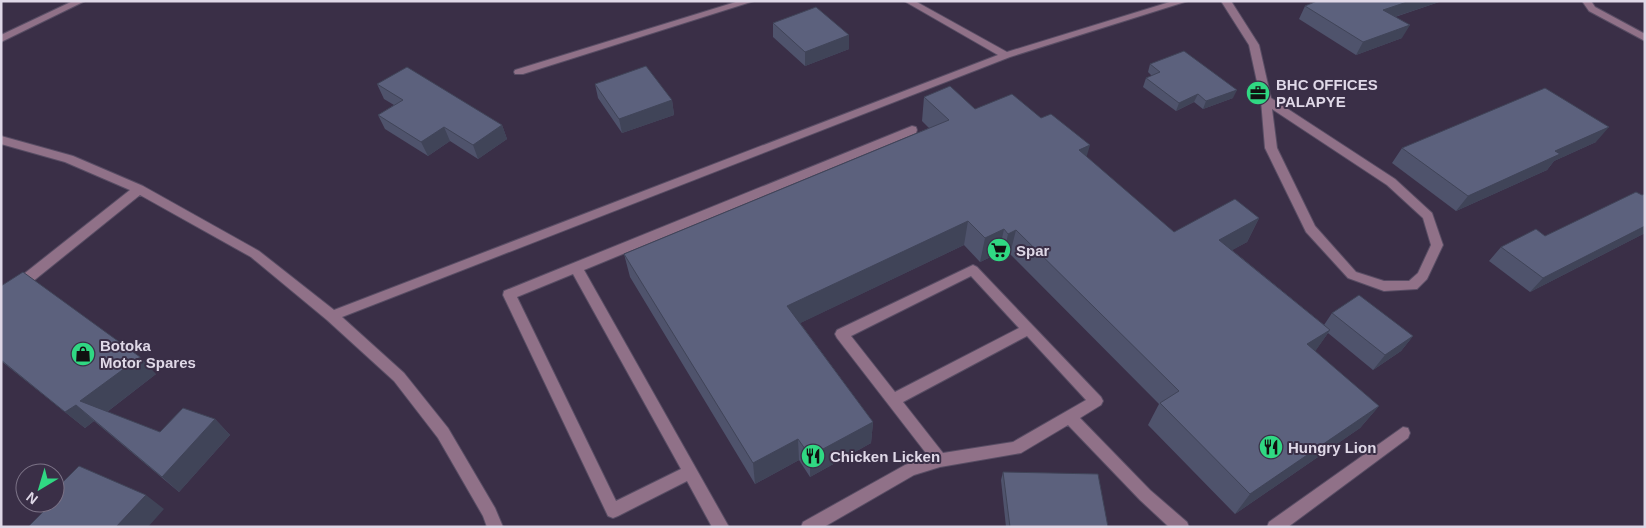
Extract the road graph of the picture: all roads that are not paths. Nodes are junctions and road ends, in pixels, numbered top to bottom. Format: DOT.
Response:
graph roads {
  1 [pos="81,1"];
  2 [pos="750,1"];
  3 [pos="908,1"];
  4 [pos="1184,1"];
  5 [pos="1226,1"];
  6 [pos="1586,1"];
  7 [pos="1645,38"];
  8 [pos="1,39"];
  9 [pos="1006,55"];
  10 [pos="519,72"];
  11 [pos="1266,100"];
  12 [pos="912,130"];
  13 [pos="1,140"];
  14 [pos="139,189"];
  15 [pos="576,268"];
  16 [pos="1,299"];
  17 [pos="332,316"];
  18 [pos="1028,329"];
  19 [pos="893,400"];
  20 [pos="1070,417"];
  21 [pos="1402,434"];
  22 [pos="940,460"];
  23 [pos="690,472"];
  24 [pos="495,527"];
  25 [pos="721,527"];
  26 [pos="809,527"];
  27 [pos="1181,527"];
  28 [pos="1275,527"];
  1 -- 8 [label="street"];
  2 -- 10 [label="street"];
  3 -- 9 [label="street"];
  4 -- 9 [label="street"];
  5 -- 11 [label="street"];
  6 -- 7 [label="street"];
  9 -- 17 [label="street"];
  11 -- 11 [label="street"];
  12 -- 15 [label="street"];
  13 -- 14 [label="street"];
  14 -- 16 [label="street"];
  14 -- 17 [label="street"];
  15 -- 23 [label="street"];
  15 -- 23 [label="street"];
  17 -- 24 [label="street"];
  18 -- 19 [label="street"];
  18 -- 19 [label="street"];
  18 -- 20 [label="street"];
  19 -- 22 [label="street"];
  20 -- 22 [label="street"];
  20 -- 27 [label="street"];
  21 -- 28 [label="street"];
  22 -- 26 [label="street"];
  23 -- 25 [label="street"];
}
